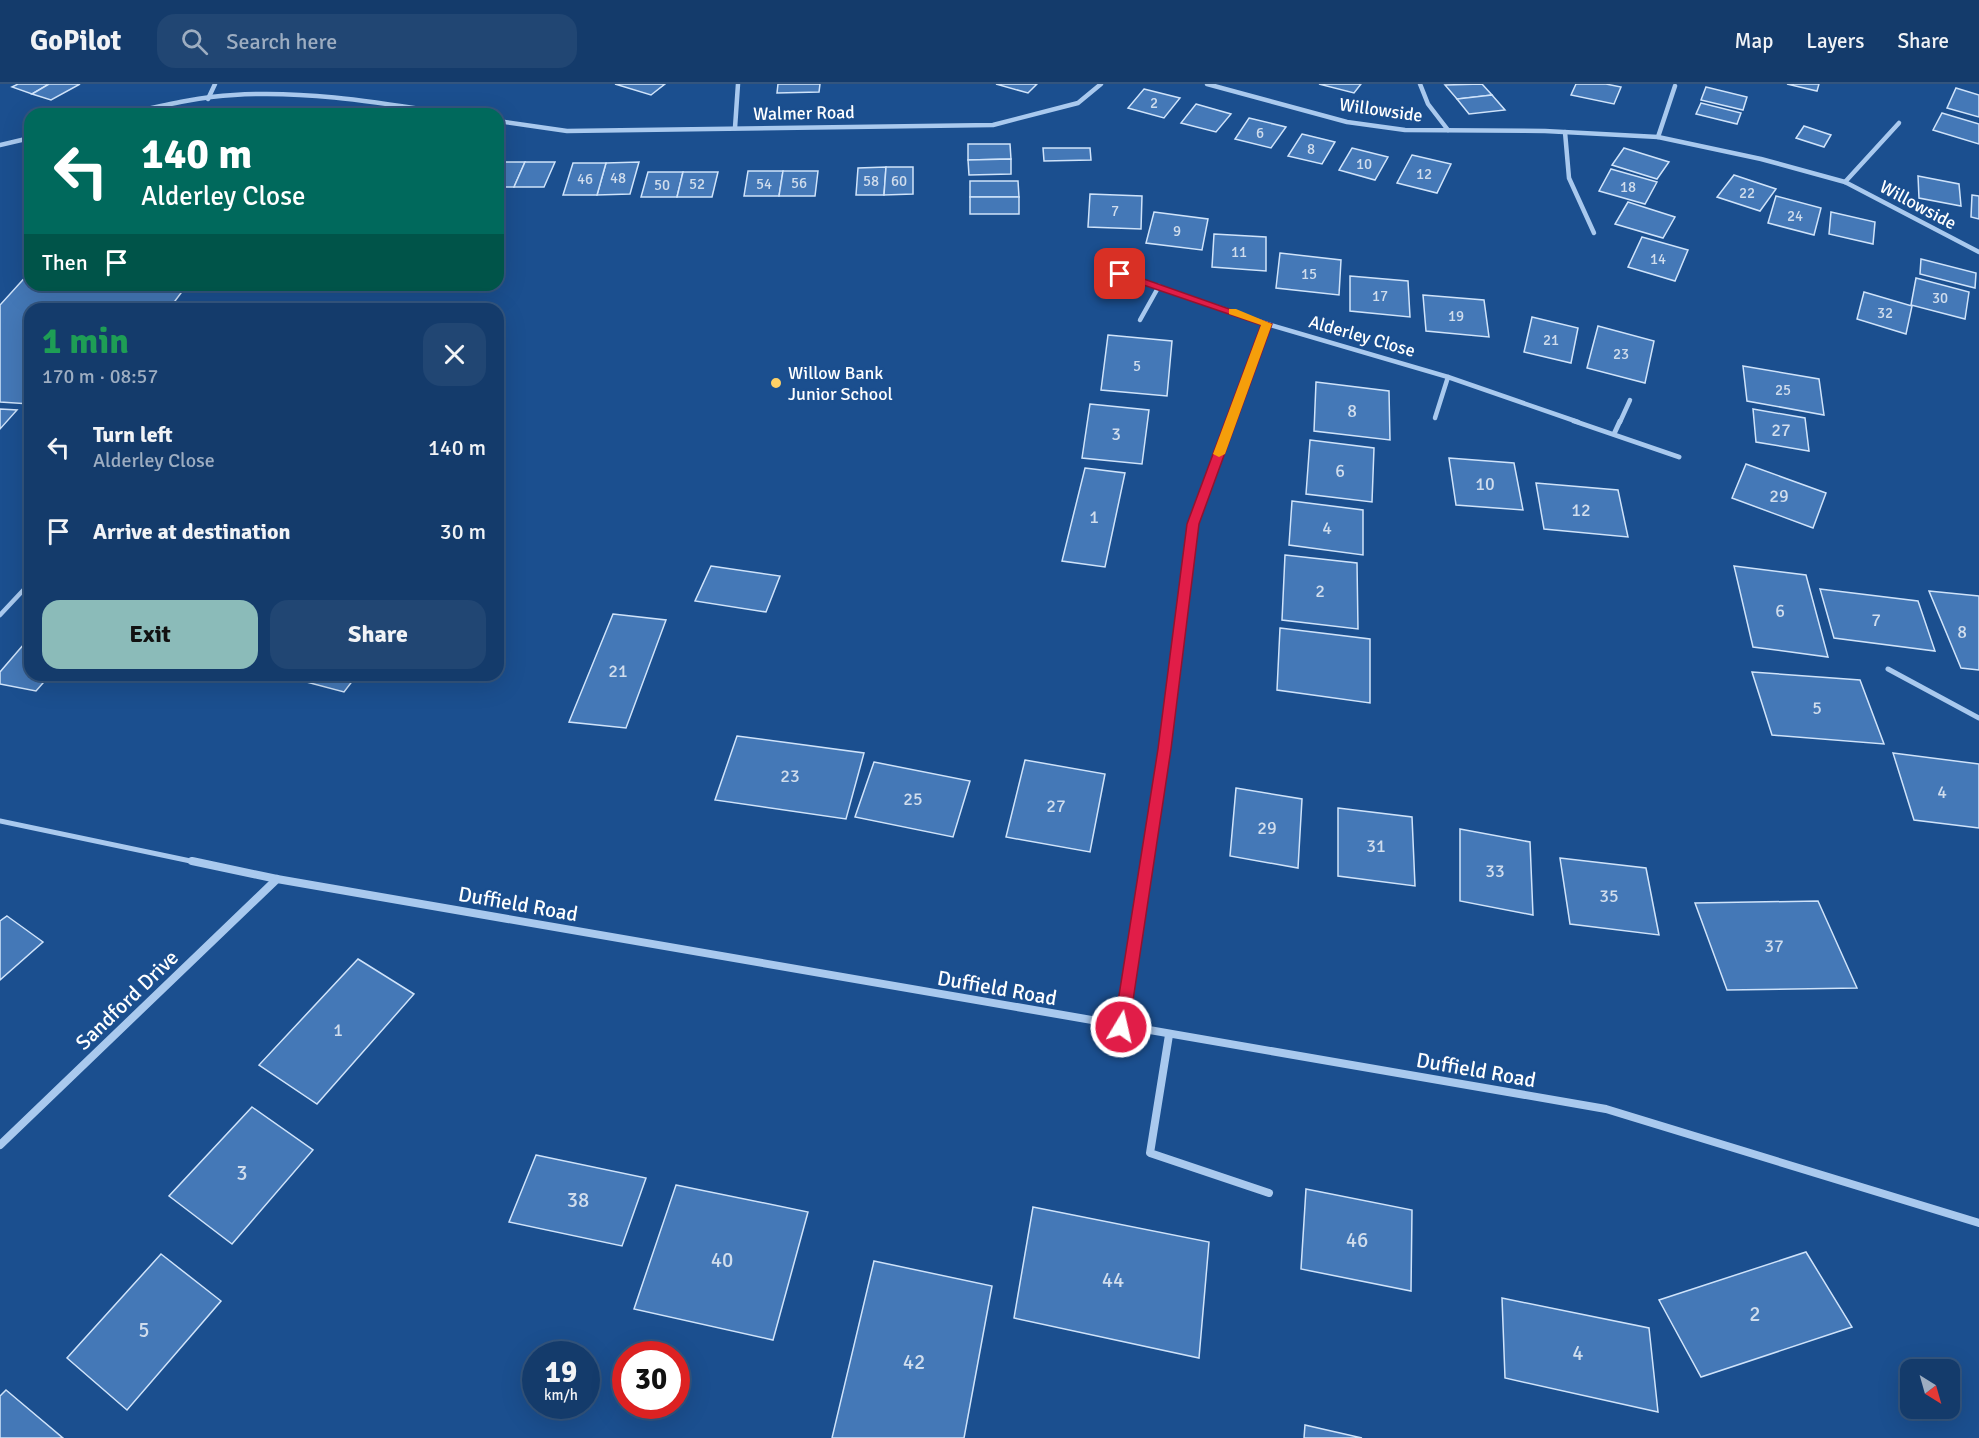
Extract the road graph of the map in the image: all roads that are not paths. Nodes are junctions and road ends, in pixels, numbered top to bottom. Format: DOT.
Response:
graph roads {
  1 [pos="214,84"];
  2 [pos="738,84"];
  3 [pos="1101,84"];
  4 [pos="1207,84"];
  5 [pos="1420,84"];
  6 [pos="1674,86"];
  7 [pos="208,99"];
  8 [pos="158,108"];
  9 [pos="412,108"];
  10 [pos="504,122"];
  11 [pos="1899,123"];
  12 [pos="735,128"];
  13 [pos="1449,130"];
  14 [pos="1565,132"];
  15 [pos="1658,137"];
  16 [pos="24,139"];
  17 [pos="0,145"];
  18 [pos="1845,182"];
  19 [pos="1594,233"];
  20 [pos="1979,252"];
  21 [pos="1101,268"];
  22 [pos="1159,286"];
  23 [pos="1140,320"];
  24 [pos="1267,324"];
  25 [pos="1448,377"];
  26 [pos="1630,400"];
  27 [pos="1435,418"];
  28 [pos="1614,434"];
  29 [pos="1679,457"];
  30 [pos="24,589"];
  31 [pos="0,615"];
  32 [pos="1888,669"];
  33 [pos="1979,718"];
  34 [pos="0,821"];
  35 [pos="277,879"];
  36 [pos="1121,1027"];
  37 [pos="1169,1035"];
  38 [pos="0,1145"];
  39 [pos="1269,1193"];
  40 [pos="1979,1223"];
  1 -- 7 [label="street"];
  2 -- 12 [label="street"];
  3 -- 12 [label="street, Walmer Road"];
  4 -- 13 [label="street, Willowside"];
  5 -- 13 [label="street, Willowside"];
  6 -- 15 [label="street"];
  7 -- 8 [label="street"];
  7 -- 9 [label="street"];
  10 -- 12 [label="street, Walmer Road"];
  11 -- 18 [label="street, Willowside"];
  13 -- 14 [label="street, Willowside"];
  14 -- 15 [label="street, Willowside"];
  14 -- 19 [label="street"];
  15 -- 18 [label="street, Willowside"];
  16 -- 17 [label="street"];
  18 -- 20 [label="street, Willowside"];
  21 -- 22 [label="street, Alderley Close"];
  22 -- 23 [label="street"];
  22 -- 24 [label="street, Alderley Close"];
  24 -- 25 [label="street, Alderley Close"];
  24 -- 36 [label="street"];
  25 -- 27 [label="street"];
  25 -- 28 [label="street, Alderley Close"];
  26 -- 28 [label="street"];
  28 -- 29 [label="street, Alderley Close"];
  30 -- 31 [label="lane"];
  32 -- 33 [label="street"];
  34 -- 35 [label="street, Duffield Road"];
  35 -- 36 [label="street, Duffield Road"];
  35 -- 38 [label="street, Sandford Drive"];
  36 -- 37 [label="street, Duffield Road"];
  37 -- 39 [label="street"];
  37 -- 40 [label="street, Duffield Road"];
}
